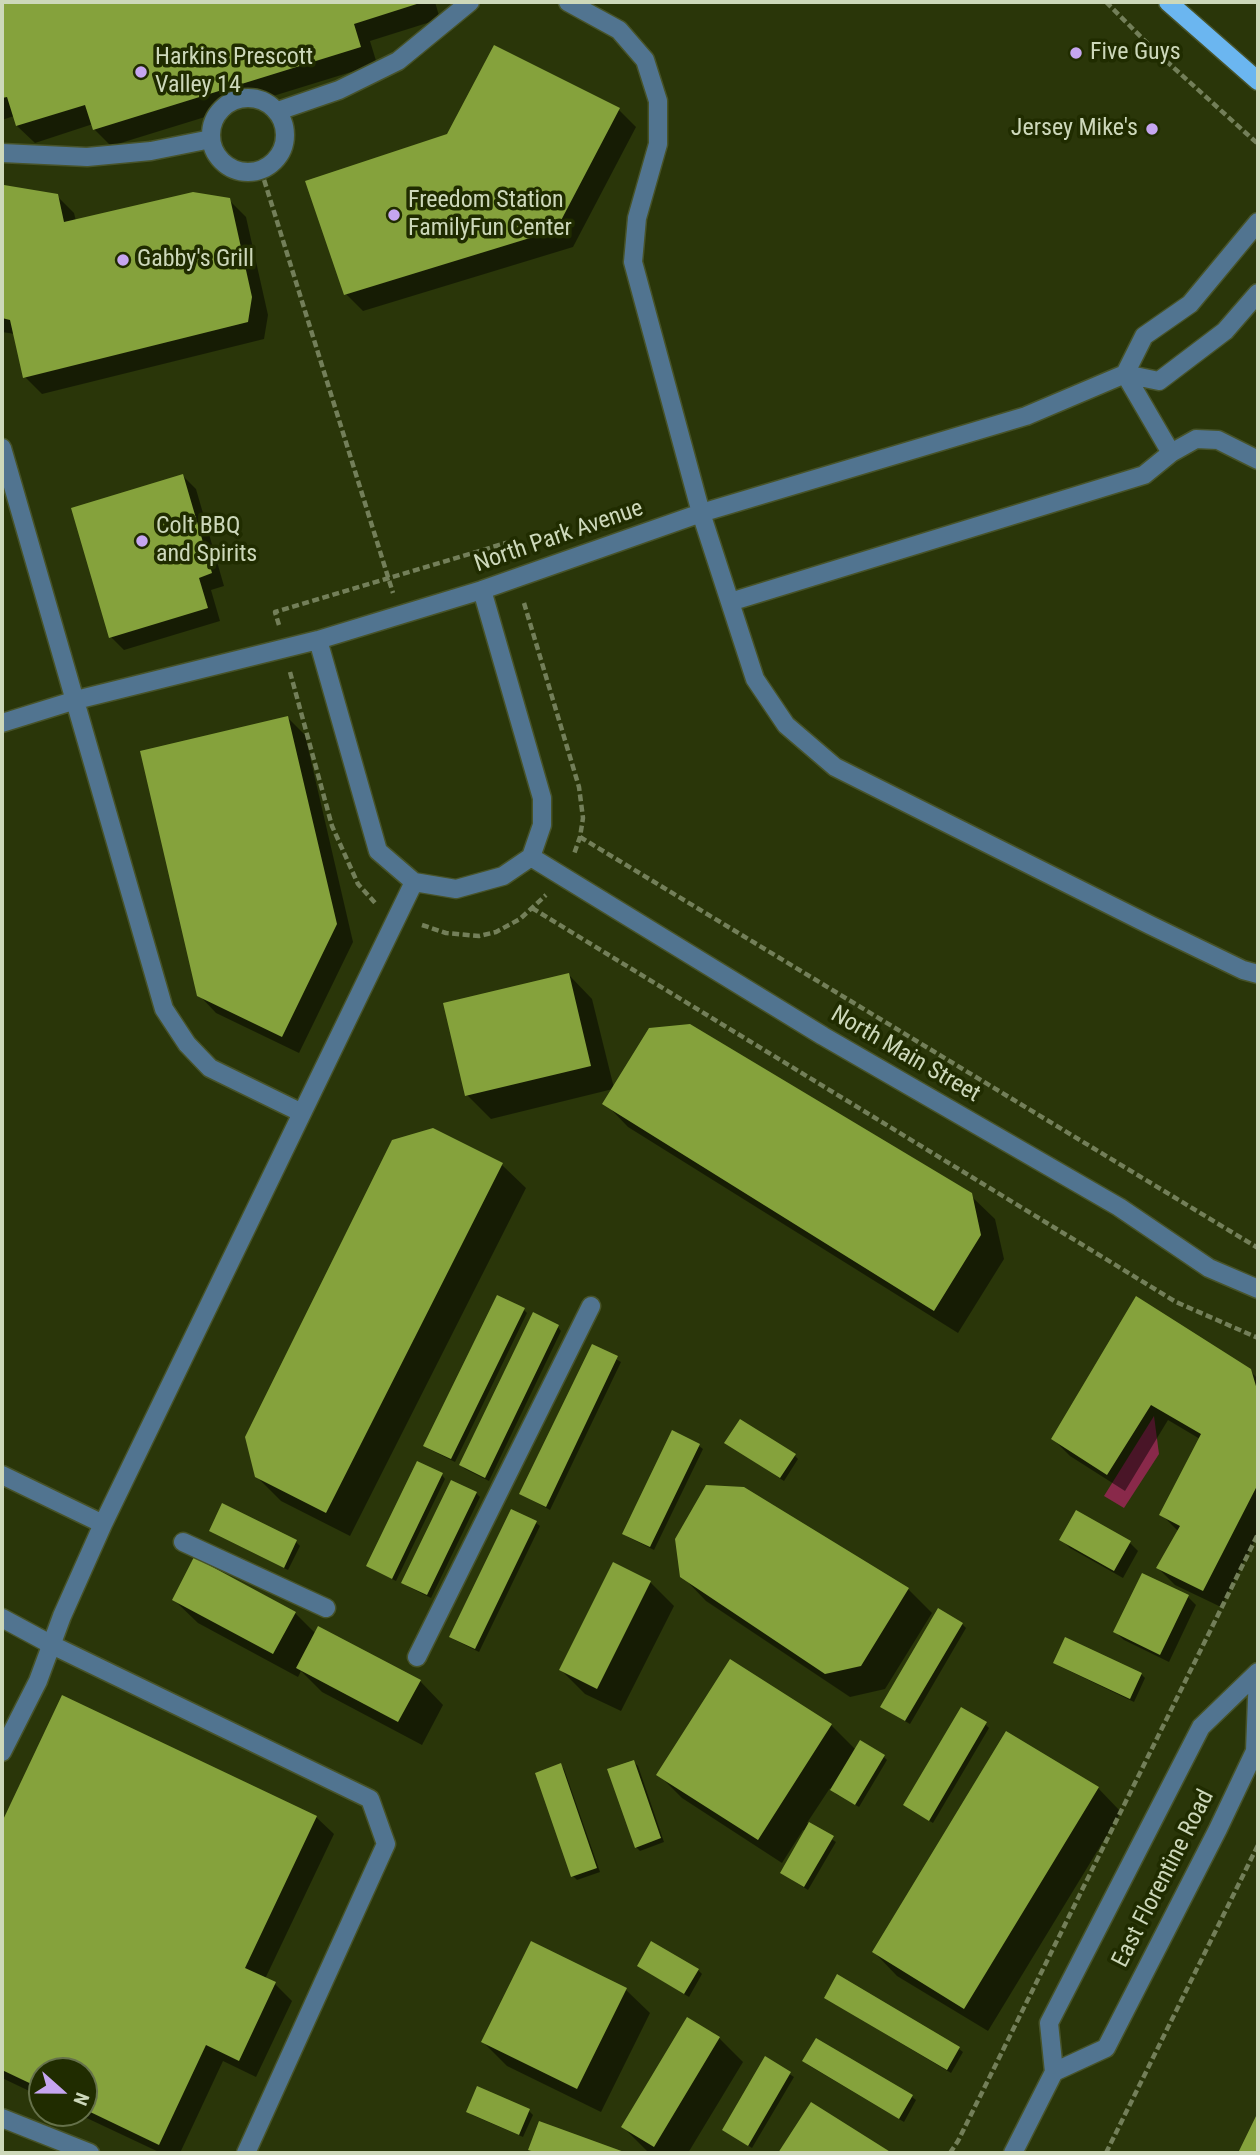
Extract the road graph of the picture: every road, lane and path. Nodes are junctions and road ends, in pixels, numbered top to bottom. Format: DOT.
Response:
graph roads {
  1 [pos="470,2"];
  2 [pos="568,2"];
  3 [pos="1106,2"];
  4 [pos="1168,2"];
  5 [pos="1258,81"];
  6 [pos="278,111"];
  7 [pos="211,139"];
  8 [pos="1258,144"];
  9 [pos="2,153"];
  10 [pos="261,170"];
  11 [pos="1258,222"];
  12 [pos="1258,293"];
  13 [pos="1125,374"];
  14 [pos="2,448"];
  15 [pos="1171,453"];
  16 [pos="1258,460"];
  17 [pos="701,513"];
  18 [pos="510,556"];
  19 [pos="389,578"];
  20 [pos="482,590"];
  21 [pos="522,596"];
  22 [pos="730,602"];
  23 [pos="400,615"];
  24 [pos="279,626"];
  25 [pos="318,640"];
  26 [pos="289,670"];
  27 [pos="76,700"];
  28 [pos="2,723"];
  29 [pos="580,837"];
  30 [pos="531,856"];
  31 [pos="572,860"];
  32 [pos="414,882"];
  33 [pos="550,892"];
  34 [pos="376,905"];
  35 [pos="532,908"];
  36 [pos="422,925"];
  37 [pos="1258,974"];
  38 [pos="302,1113"];
  39 [pos="1258,1248"];
  40 [pos="1258,1289"];
  41 [pos="591,1306"];
  42 [pos="1258,1338"];
  43 [pos="2,1475"];
  44 [pos="103,1524"];
  45 [pos="1258,1534"];
  46 [pos="183,1542"];
  47 [pos="326,1608"];
  48 [pos="2,1618"];
  49 [pos="52,1645"];
  50 [pos="416,1657"];
  51 [pos="1258,1672"];
  52 [pos="2,1752"];
  53 [pos="1258,1846"];
  54 [pos="1054,2072"];
  55 [pos="2,2118"];
  56 [pos="90,2153"];
  57 [pos="246,2153"];
  58 [pos="950,2153"];
  59 [pos="1013,2153"];
  60 [pos="1106,2153"];
  1 -- 6 [label="street"];
  2 -- 17 [label="street"];
  3 -- 8 [label="path"];
  4 -- 5 [label="main road"];
  6 -- 7 [label="street"];
  6 -- 10 [label="street"];
  7 -- 9 [label="street"];
  7 -- 10 [label="street"];
  10 -- 19 [label="path"];
  11 -- 13 [label="street"];
  12 -- 13 [label="street"];
  13 -- 15 [label="street"];
  13 -- 17 [label="street, North Park Avenue"];
  14 -- 27 [label="street"];
  15 -- 16 [label="street"];
  15 -- 22 [label="street"];
  17 -- 20 [label="street, North Park Avenue"];
  17 -- 22 [label="street"];
  18 -- 19 [label="path"];
  19 -- 23 [label="path"];
  19 -- 24 [label="path"];
  20 -- 23 [label="street, North Park Avenue"];
  20 -- 30 [label="street"];
  21 -- 29 [label="path"];
  22 -- 37 [label="street"];
  23 -- 25 [label="street, North Park Avenue"];
  25 -- 27 [label="street, North Park Avenue"];
  25 -- 32 [label="street"];
  26 -- 34 [label="path"];
  27 -- 28 [label="street, North Park Avenue"];
  27 -- 38 [label="street"];
  29 -- 31 [label="path"];
  29 -- 39 [label="path"];
  30 -- 32 [label="street"];
  30 -- 40 [label="street, North Main Street"];
  32 -- 38 [label="street"];
  33 -- 35 [label="path"];
  35 -- 36 [label="path"];
  35 -- 42 [label="path"];
  38 -- 44 [label="street"];
  41 -- 50 [label="street"];
  43 -- 44 [label="street"];
  44 -- 49 [label="street"];
  45 -- 58 [label="path"];
  46 -- 47 [label="street"];
  48 -- 49 [label="street"];
  49 -- 52 [label="street"];
  49 -- 57 [label="street"];
  51 -- 54 [label="street, East Florentine Road"];
  51 -- 54 [label="street, East Florentine Road"];
  53 -- 60 [label="path"];
  54 -- 59 [label="street"];
  55 -- 56 [label="street"];
}
